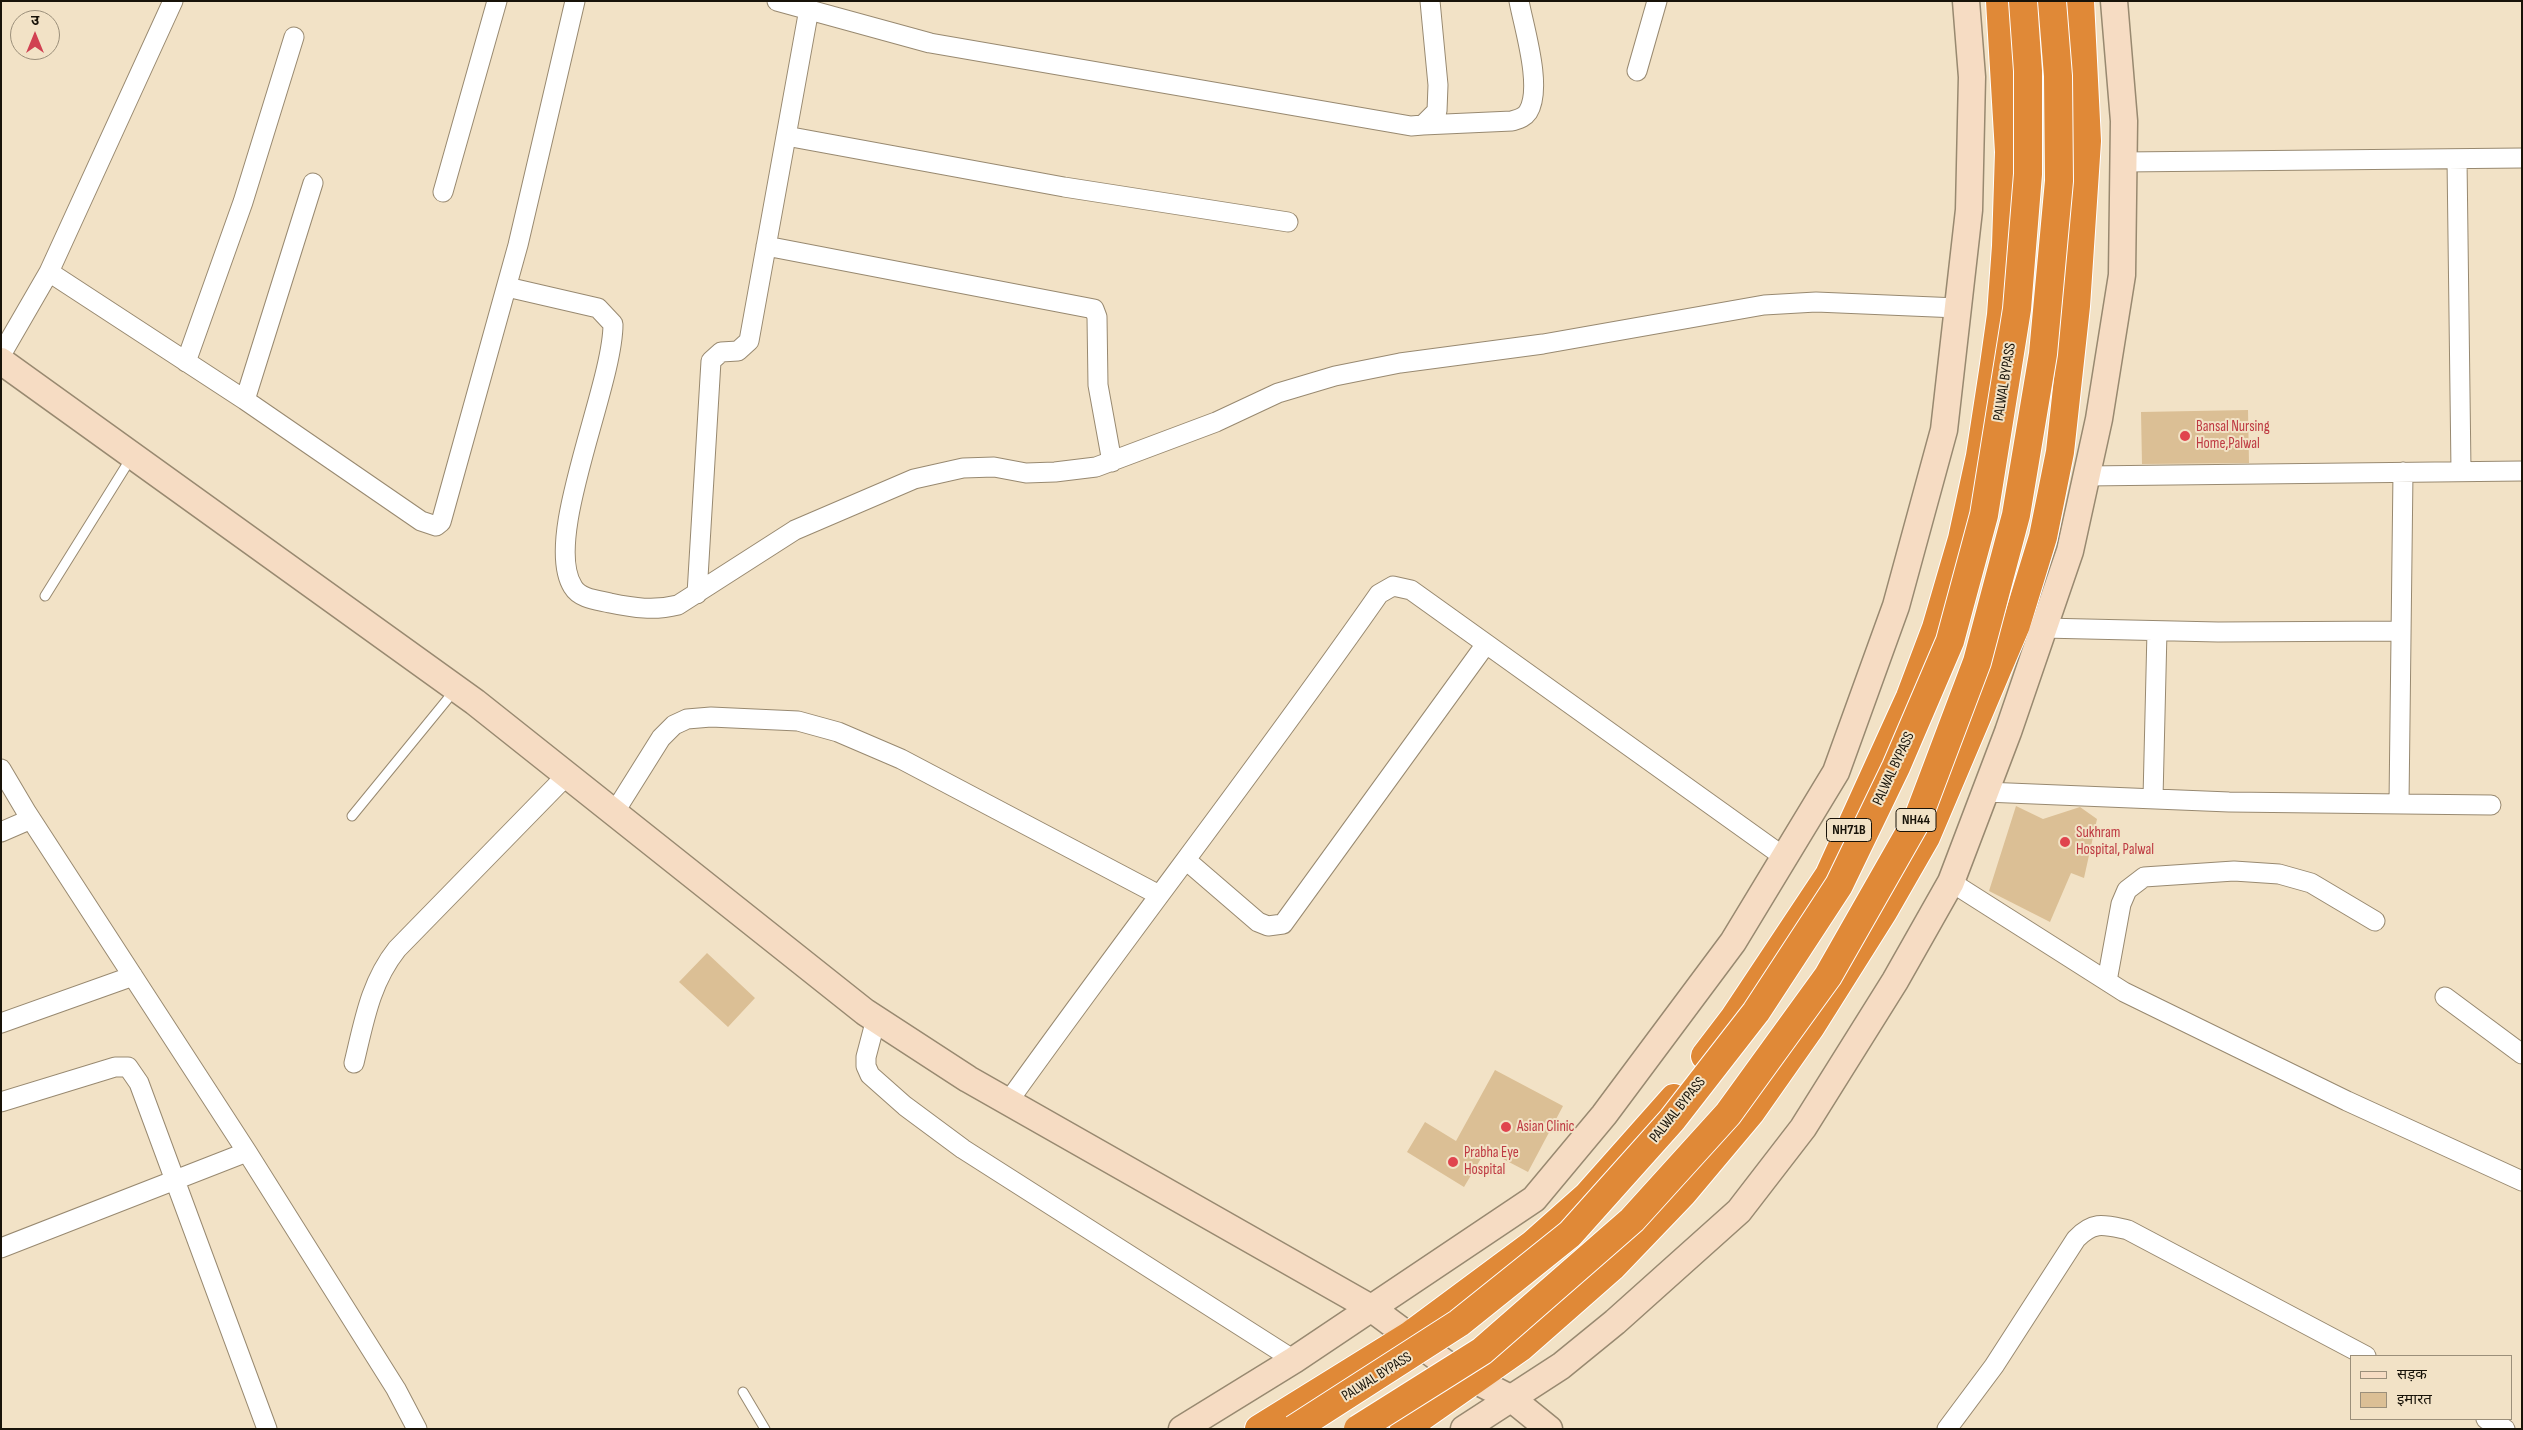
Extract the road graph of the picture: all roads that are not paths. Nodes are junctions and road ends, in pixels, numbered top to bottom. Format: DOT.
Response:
graph roads {
  1 [pos="173,1"];
  2 [pos="497,1"];
  3 [pos="575,1"];
  4 [pos="777,1"];
  5 [pos="1430,1"];
  6 [pos="1519,1"];
  7 [pos="1657,1"];
  8 [pos="1966,1"];
  9 [pos="2000,1"];
  10 [pos="2023,1"];
  11 [pos="2052,1"];
  12 [pos="2080,1"];
  13 [pos="2114,1"];
  14 [pos="809,9"];
  15 [pos="294,37"];
  16 [pos="1637,71"];
  17 [pos="1424,125"];
  18 [pos="786,136"];
  19 [pos="2522,158"];
  20 [pos="2457,159"];
  21 [pos="2124,162"];
  22 [pos="313,183"];
  23 [pos="444,192"];
  24 [pos="1288,222"];
  25 [pos="766,246"];
  26 [pos="50,272"];
  27 [pos="507,287"];
  28 [pos="1958,308"];
  29 [pos="1,355"];
  30 [pos="1,361"];
  31 [pos="186,362"];
  32 [pos="245,400"];
  33 [pos="133,456"];
  34 [pos="1112,462"];
  35 [pos="2461,471"];
  36 [pos="2522,471"];
  37 [pos="2403,472"];
  38 [pos="2086,476"];
  39 [pos="697,594"];
  40 [pos="45,596"];
  41 [pos="2044,628"];
  42 [pos="2156,631"];
  43 [pos="2401,631"];
  44 [pos="1486,644"];
  45 [pos="457,688"];
  46 [pos="1,769"];
  47 [pos="567,775"];
  48 [pos="1985,792"];
  49 [pos="2153,798"];
  50 [pos="2400,803"];
  51 [pos="2491,805"];
  52 [pos="614,813"];
  53 [pos="352,816"];
  54 [pos="31,819"];
  55 [pos="1,832"];
  56 [pos="1784,857"];
  57 [pos="1186,860"];
  58 [pos="1951,882"];
  59 [pos="1159,895"];
  60 [pos="2375,921"];
  61 [pos="133,976"];
  62 [pos="2107,981"];
  63 [pos="2445,997"];
  64 [pos="876,1019"];
  65 [pos="1,1023"];
  66 [pos="2522,1054"];
  67 [pos="354,1063"];
  68 [pos="1,1102"];
  69 [pos="1008,1102"];
  70 [pos="247,1152"];
  71 [pos="175,1182"];
  72 [pos="2522,1182"];
  73 [pos="1,1248"];
  74 [pos="1371,1308"];
  75 [pos="1409,1336"];
  76 [pos="2364,1355"];
  77 [pos="1294,1360"];
  78 [pos="1474,1379"];
  79 [pos="743,1392"];
  80 [pos="1512,1399"];
  81 [pos="2488,1420"];
  82 [pos="267,1429"];
  83 [pos="417,1429"];
  84 [pos="765,1429"];
  85 [pos="1182,1429"];
  86 [pos="1259,1429"];
  87 [pos="1294,1429"];
  88 [pos="1358,1429"];
  89 [pos="1404,1429"];
  90 [pos="1464,1429"];
  91 [pos="1549,1429"];
  92 [pos="1947,1429"];
  93 [pos="2505,1429"];
  1 -- 26 [label="street"];
  2 -- 23 [label="street"];
  3 -- 27 [label="street"];
  4 -- 14 [label="street"];
  5 -- 17 [label="street"];
  6 -- 17 [label="street"];
  7 -- 16 [label="street"];
  8 -- 28 [label="street"];
  9 -- 75 [label="highway, NH71B"];
  10 -- 87 [label="highway, PALWAL BYPASS / NH44, bridge"];
  11 -- 88 [label="highway, NH44, bridge"];
  12 -- 78 [label="highway"];
  13 -- 21 [label="street"];
  14 -- 17 [label="street"];
  14 -- 18 [label="street"];
  15 -- 31 [label="street"];
  18 -- 24 [label="street"];
  18 -- 25 [label="street"];
  19 -- 20 [label="street"];
  20 -- 21 [label="street"];
  20 -- 35 [label="street"];
  21 -- 38 [label="street"];
  22 -- 32 [label="street"];
  25 -- 34 [label="street"];
  25 -- 39 [label="street"];
  26 -- 29 [label="street"];
  26 -- 31 [label="street"];
  27 -- 32 [label="street"];
  27 -- 39 [label="street"];
  28 -- 34 [label="street"];
  28 -- 56 [label="street"];
  30 -- 33 [label="street"];
  31 -- 32 [label="street"];
  33 -- 40 [label="lane"];
  33 -- 45 [label="street"];
  34 -- 39 [label="street"];
  35 -- 36 [label="street"];
  35 -- 37 [label="street"];
  37 -- 38 [label="street"];
  37 -- 43 [label="street"];
  38 -- 41 [label="street"];
  41 -- 42 [label="street"];
  41 -- 48 [label="street"];
  42 -- 43 [label="street"];
  42 -- 49 [label="street"];
  43 -- 50 [label="street"];
  44 -- 56 [label="street"];
  44 -- 57 [label="street"];
  44 -- 57 [label="street"];
  45 -- 47 [label="street"];
  45 -- 53 [label="lane"];
  46 -- 54 [label="street"];
  47 -- 52 [label="street"];
  47 -- 67 [label="street"];
  48 -- 49 [label="street"];
  48 -- 58 [label="street"];
  49 -- 50 [label="street"];
  50 -- 51 [label="street"];
  52 -- 59 [label="street"];
  52 -- 64 [label="street"];
  54 -- 55 [label="street"];
  54 -- 61 [label="street"];
  56 -- 74 [label="street"];
  57 -- 59 [label="street"];
  58 -- 62 [label="street"];
  58 -- 80 [label="street"];
  59 -- 69 [label="street"];
  60 -- 62 [label="street"];
  61 -- 65 [label="street"];
  61 -- 70 [label="street"];
  62 -- 72 [label="street"];
  63 -- 66 [label="street"];
  64 -- 69 [label="street"];
  64 -- 77 [label="street"];
  68 -- 71 [label="street"];
  69 -- 74 [label="street"];
  70 -- 71 [label="street"];
  70 -- 83 [label="street"];
  71 -- 73 [label="street"];
  71 -- 82 [label="street"];
  74 -- 75 [label="street"];
  74 -- 77 [label="street"];
  75 -- 78 [label="street"];
  75 -- 86 [label="highway, NH71B"];
  76 -- 92 [label="street"];
  77 -- 85 [label="street"];
  78 -- 80 [label="street"];
  78 -- 89 [label="highway"];
  79 -- 84 [label="lane"];
  80 -- 90 [label="street"];
  80 -- 91 [label="street"];
  81 -- 93 [label="street"];
}
